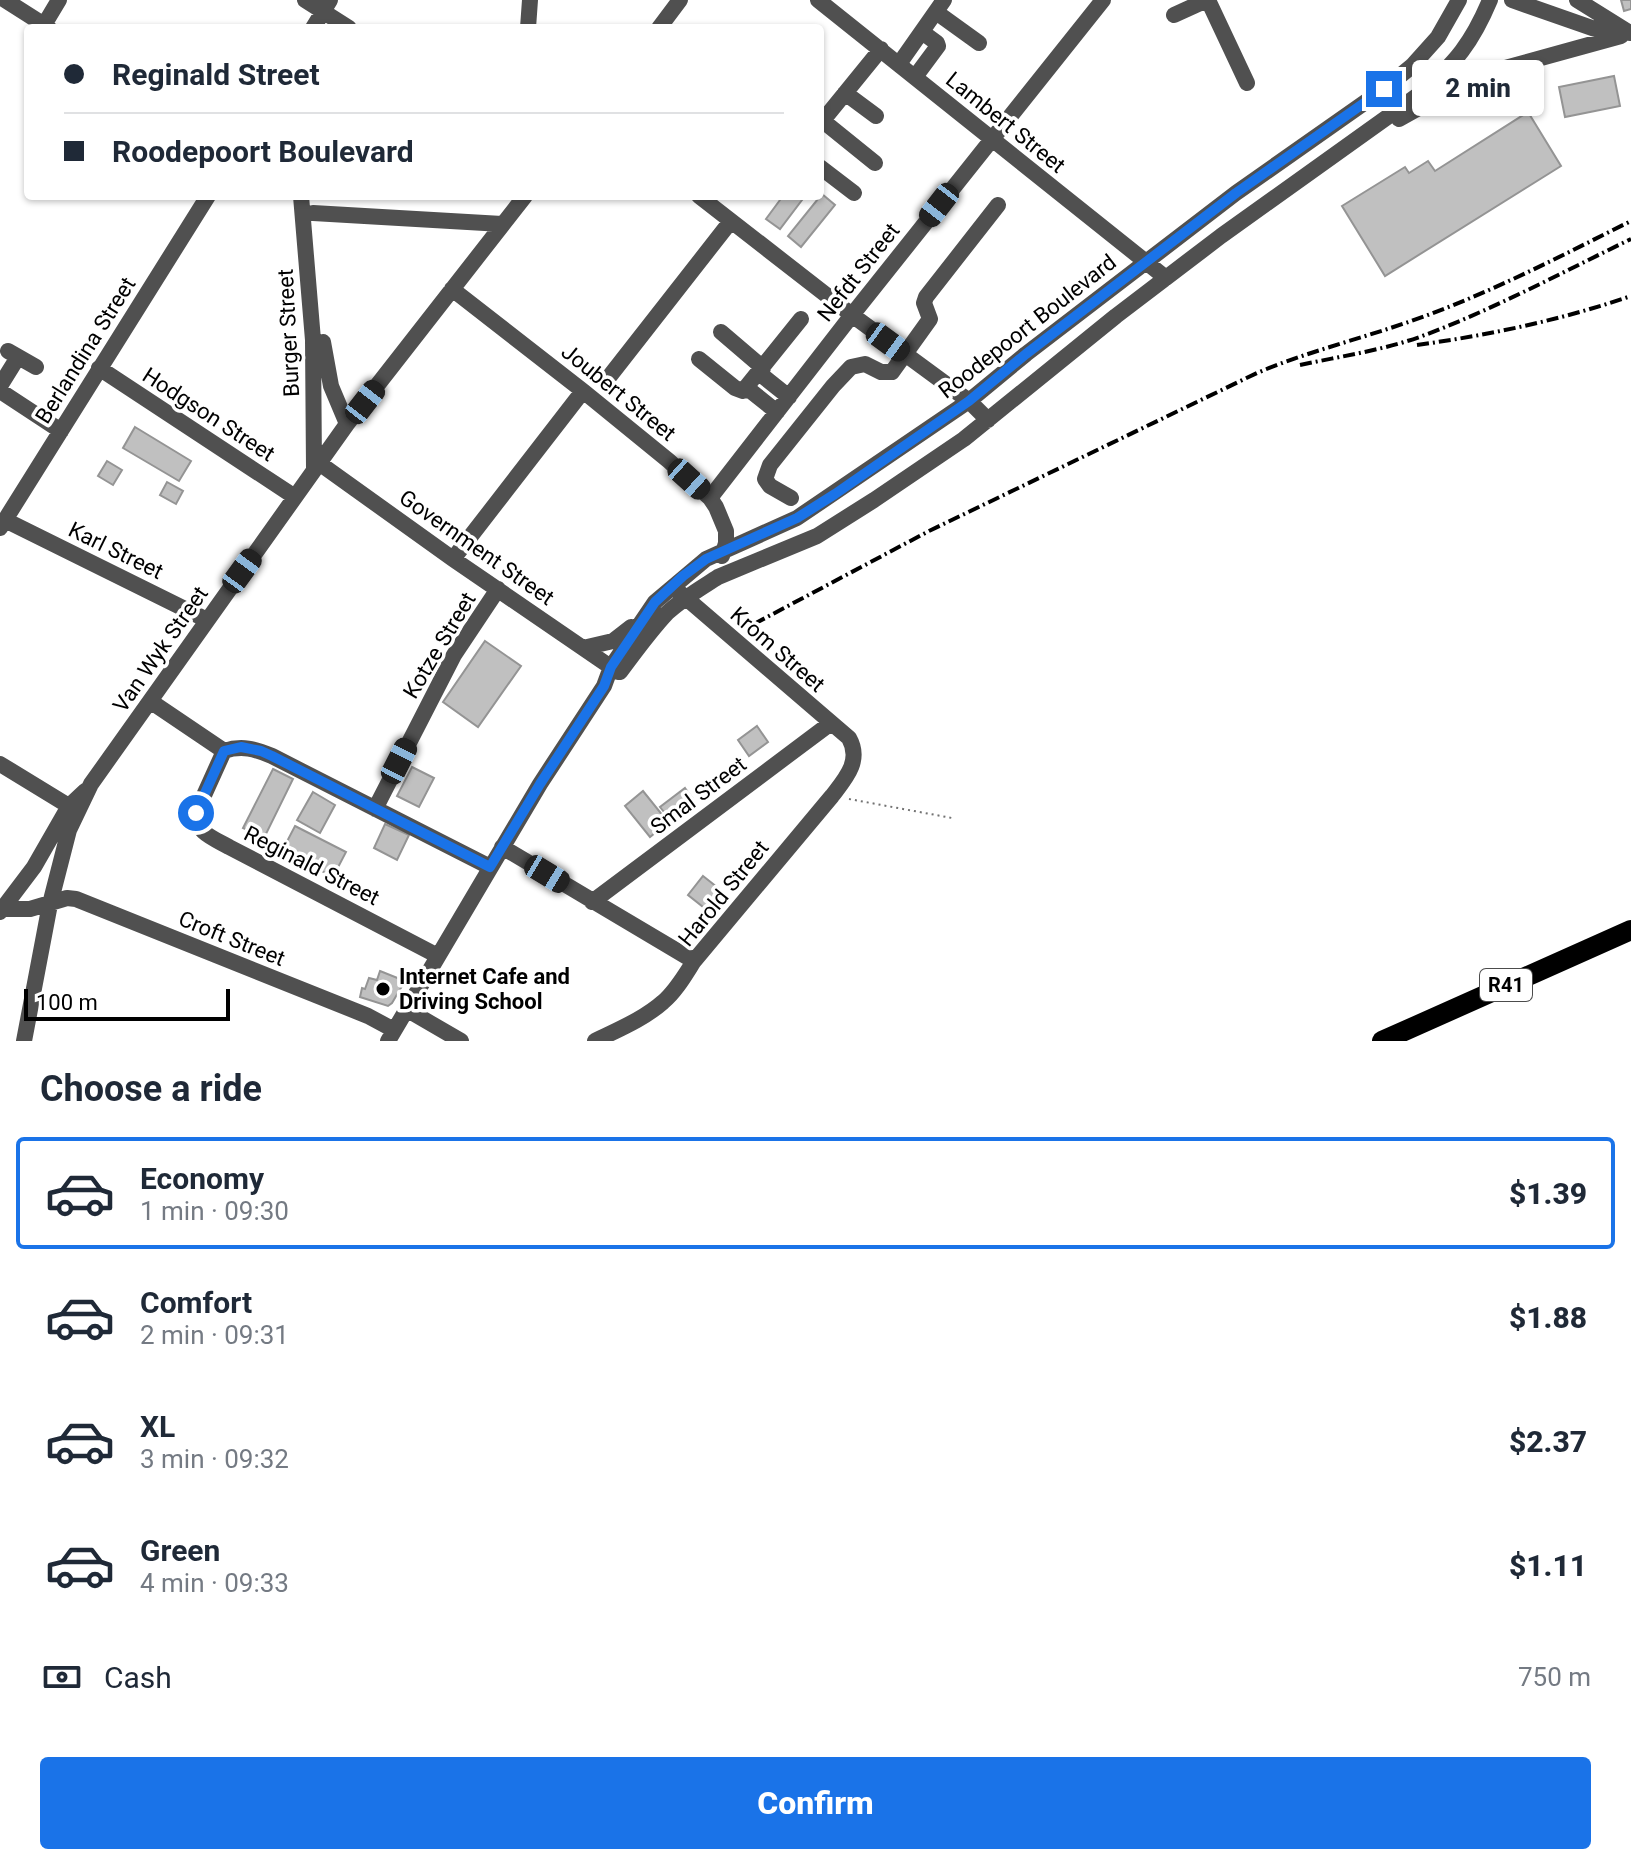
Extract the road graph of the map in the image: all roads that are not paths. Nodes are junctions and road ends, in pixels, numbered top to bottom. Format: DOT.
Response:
graph roads {
  1 [pos="5,0"];
  2 [pos="59,0"];
  3 [pos="305,0"];
  4 [pos="530,0"];
  5 [pos="680,0"];
  6 [pos="818,0"];
  7 [pos="1103,0"];
  8 [pos="1207,0"];
  9 [pos="1459,0"];
  10 [pos="1490,0"];
  11 [pos="1512,0"];
  12 [pos="1577,0"];
  13 [pos="326,6"];
  14 [pos="940,6"];
  15 [pos="1174,15"];
  16 [pos="43,24"];
  17 [pos="47,24"];
  18 [pos="315,24"];
  19 [pos="345,24"];
  20 [pos="528,24"];
  21 [pos="662,24"];
  22 [pos="922,32"];
  23 [pos="1628,35"];
  24 [pos="979,43"];
  25 [pos="881,49"];
  26 [pos="899,64"];
  27 [pos="915,77"];
  28 [pos="1247,83"];
  29 [pos="845,93"];
  30 [pos="876,116"];
  31 [pos="824,118"];
  32 [pos="824,124"];
  33 [pos="991,139"];
  34 [pos="1351,144"];
  35 [pos="875,163"];
  36 [pos="824,170"];
  37 [pos="854,193"];
  38 [pos="205,200"];
  39 [pos="301,200"];
  40 [pos="311,200"];
  41 [pos="522,200"];
  42 [pos="704,200"];
  43 [pos="998,205"];
  44 [pos="313,213"];
  45 [pos="731,221"];
  46 [pos="502,224"];
  47 [pos="1146,262"];
  48 [pos="1166,278"];
  49 [pos="452,289"];
  50 [pos="852,315"];
  51 [pos="801,319"];
  52 [pos="721,332"];
  53 [pos="906,355"];
  54 [pos="699,359"];
  55 [pos="36,367"];
  56 [pos="99,368"];
  57 [pos="761,371"];
  58 [pos="609,377"];
  59 [pos="0,388"];
  60 [pos="747,388"];
  61 [pos="583,391"];
  62 [pos="789,397"];
  63 [pos="969,401"];
  64 [pos="777,412"];
  65 [pos="988,420"];
  66 [pos="347,424"];
  67 [pos="61,431"];
  68 [pos="317,466"];
  69 [pos="295,497"];
  70 [pos="710,498"];
  71 [pos="791,498"];
  72 [pos="3,524"];
  73 [pos="723,550"];
  74 [pos="784,550"];
  75 [pos="453,559"];
  76 [pos="718,577"];
  77 [pos="673,586"];
  78 [pos="498,589"];
  79 [pos="686,599"];
  80 [pos="655,602"];
  81 [pos="207,620"];
  82 [pos="583,648"];
  83 [pos="615,670"];
  84 [pos="150,701"];
  85 [pos="831,723"];
  86 [pos="853,746"];
  87 [pos="224,751"];
  88 [pos="0,764"];
  89 [pos="74,809"];
  90 [pos="375,809"];
  91 [pos="502,847"];
  92 [pos="490,867"];
  93 [pos="592,902"];
  94 [pos="50,904"];
  95 [pos="0,910"];
  96 [pos="1631,930"];
  97 [pos="438,956"];
  98 [pos="694,961"];
  99 [pos="406,1009"];
  100 [pos="391,1035"];
  101 [pos="24,1041"];
  102 [pos="461,1041"];
  103 [pos="595,1041"];
  104 [pos="1382,1041"];
  1 -- 16 [label="street"];
  2 -- 17 [label="street"];
  3 -- 13 [label="street"];
  4 -- 20 [label="street"];
  5 -- 21 [label="street"];
  6 -- 25 [label="street, Lambert Street"];
  7 -- 33 [label="street, Nefdt Street"];
  8 -- 15 [label="street"];
  8 -- 28 [label="street"];
  9 -- 47 [label="street, Roodepoort Boulevard"];
  10 -- 34 [label="street"];
  11 -- 23 [label="street"];
  12 -- 23 [label="street"];
  13 -- 18 [label="street"];
  13 -- 19 [label="street"];
  14 -- 22 [label="street"];
  14 -- 24 [label="street"];
  22 -- 26 [label="street"];
  22 -- 27 [label="street"];
  23 -- 34 [label="street"];
  25 -- 26 [label="street, Lambert Street"];
  25 -- 29 [label="street"];
  26 -- 27 [label="street, Lambert Street"];
  27 -- 33 [label="street, Lambert Street"];
  29 -- 30 [label="street"];
  29 -- 31 [label="street"];
  32 -- 35 [label="street"];
  33 -- 47 [label="street, Lambert Street"];
  33 -- 50 [label="street, Nefdt Street"];
  34 -- 48 [label="street"];
  36 -- 37 [label="street"];
  38 -- 56 [label="street, Berlandina Street"];
  39 -- 68 [label="street, Burger Street"];
  40 -- 44 [label="street, Burger Street"];
  41 -- 46 [label="street, Van Wyk Street"];
  42 -- 45 [label="street"];
  43 -- 53 [label="street"];
  44 -- 46 [label="street"];
  44 -- 66 [label="street, Burger Street"];
  45 -- 50 [label="street"];
  45 -- 58 [label="street"];
  46 -- 49 [label="street, Van Wyk Street"];
  47 -- 48 [label="street, Lambert Street"];
  47 -- 63 [label="street, Roodepoort Boulevard"];
  48 -- 65 [label="street"];
  49 -- 61 [label="street, Joubert Street"];
  49 -- 66 [label="street, Van Wyk Street"];
  50 -- 53 [label="street"];
  50 -- 62 [label="street, Nefdt Street"];
  51 -- 57 [label="street"];
  52 -- 57 [label="street"];
  53 -- 63 [label="street"];
  53 -- 71 [label="street"];
  54 -- 60 [label="street"];
  55 -- 59 [label="street"];
  56 -- 67 [label="street, Berlandina Street"];
  56 -- 69 [label="street, Hodgson Street"];
  57 -- 60 [label="street"];
  57 -- 62 [label="street"];
  59 -- 67 [label="street"];
  60 -- 64 [label="street"];
  61 -- 70 [label="street, Joubert Street"];
  61 -- 75 [label="street"];
  62 -- 64 [label="street, Nefdt Street"];
  63 -- 65 [label="street"];
  63 -- 73 [label="street, Roodepoort Boulevard"];
  64 -- 70 [label="street, Nefdt Street"];
  65 -- 74 [label="street"];
  66 -- 68 [label="street, Van Wyk Street"];
  67 -- 72 [label="street, Berlandina Street"];
  68 -- 69 [label="street, Van Wyk Street"];
  68 -- 75 [label="street, Government Street"];
  69 -- 81 [label="street, Van Wyk Street"];
  70 -- 73 [label="street, Joubert Street"];
  72 -- 81 [label="street, Karl Street"];
  73 -- 74 [label="street"];
  73 -- 76 [label="street, Joubert Street"];
  73 -- 77 [label="street, Roodepoort Boulevard"];
  74 -- 76 [label="street"];
  75 -- 78 [label="street, Government Street"];
  76 -- 79 [label="street"];
  77 -- 79 [label="street, Krom Street"];
  77 -- 80 [label="street, Roodepoort Boulevard"];
  78 -- 82 [label="street, Government Street"];
  78 -- 90 [label="street, Kotze Street"];
  79 -- 83 [label="street"];
  79 -- 85 [label="street, Krom Street"];
  80 -- 82 [label="street"];
  80 -- 83 [label="street, Roodepoort Boulevard"];
  81 -- 84 [label="street, Van Wyk Street"];
  82 -- 83 [label="street, Government Street"];
  83 -- 91 [label="street"];
  84 -- 87 [label="street"];
  84 -- 89 [label="street, Van Wyk Street"];
  85 -- 86 [label="street, Krom Street"];
  85 -- 93 [label="street, Smal Street"];
  86 -- 98 [label="street, Harold Street"];
  87 -- 90 [label="street"];
  87 -- 97 [label="street, Reginald Street"];
  88 -- 89 [label="street"];
  89 -- 94 [label="street, Van Wyk Street"];
  89 -- 95 [label="street, Van Wyk Street"];
  90 -- 92 [label="street"];
  91 -- 92 [label="street"];
  91 -- 93 [label="street"];
  92 -- 97 [label="street"];
  93 -- 98 [label="street"];
  94 -- 95 [label="street, Croft Street"];
  94 -- 100 [label="street, Croft Street"];
  94 -- 101 [label="street, Van Wyk Street"];
  96 -- 104 [label="main road, R41"];
  97 -- 99 [label="street"];
  98 -- 103 [label="street, Harold Street"];
  99 -- 100 [label="street"];
  99 -- 102 [label="street"];
}
